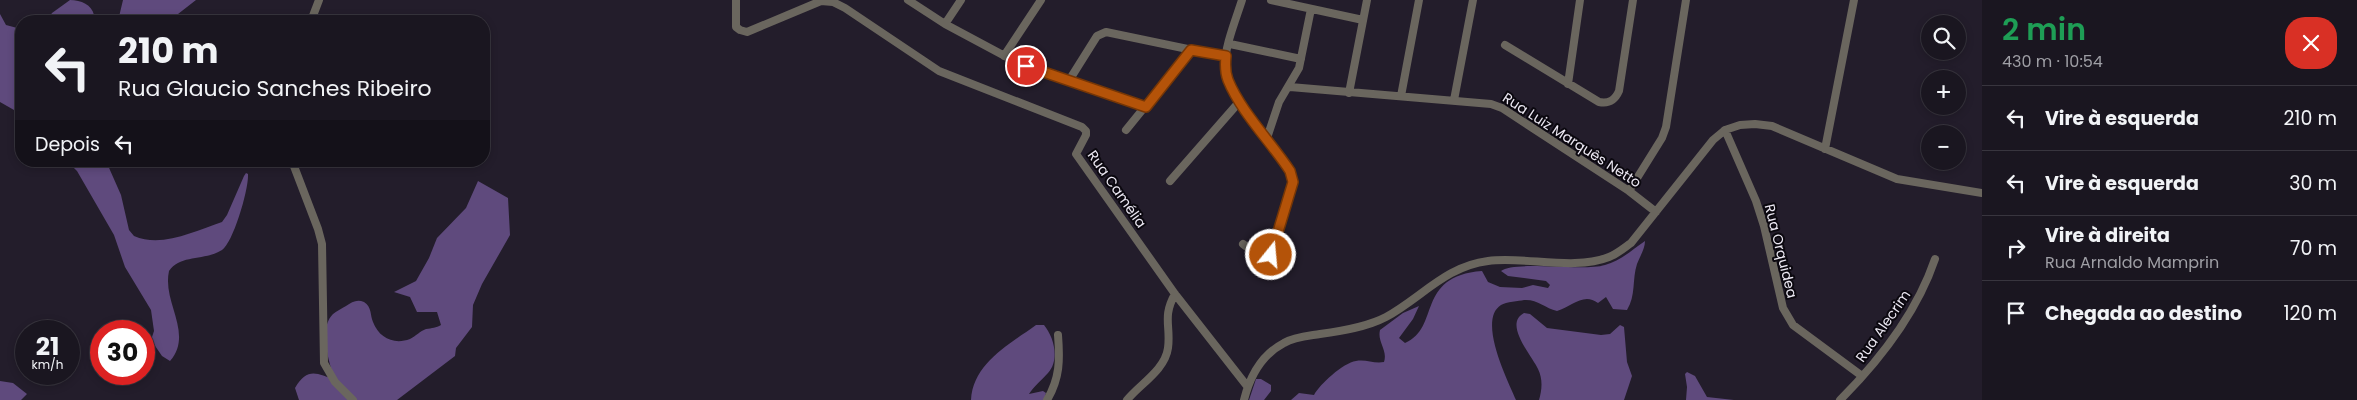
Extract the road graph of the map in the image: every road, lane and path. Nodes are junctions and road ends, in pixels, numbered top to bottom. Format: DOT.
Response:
graph roads {
  1 [pos="319,0"];
  2 [pos="736,0"];
  3 [pos="908,0"];
  4 [pos="961,0"];
  5 [pos="1041,0"];
  6 [pos="1242,0"];
  7 [pos="1271,0"];
  8 [pos="1367,0"];
  9 [pos="1419,0"];
  10 [pos="1473,0"];
  11 [pos="1580,0"];
  12 [pos="1633,0"];
  13 [pos="1686,0"];
  14 [pos="1854,0"];
  15 [pos="1311,9"];
  16 [pos="313,15"];
  17 [pos="1363,20"];
  18 [pos="945,24"];
  19 [pos="1230,44"];
  20 [pos="1504,45"];
  21 [pos="1191,50"];
  22 [pos="1004,56"];
  23 [pos="1226,56"];
  24 [pos="1300,59"];
  25 [pos="1070,79"];
  26 [pos="1568,84"];
  27 [pos="1290,87"];
  28 [pos="1349,93"];
  29 [pos="1401,96"];
  30 [pos="1454,100"];
  31 [pos="1240,101"];
  32 [pos="1146,107"];
  33 [pos="1126,130"];
  34 [pos="1725,130"];
  35 [pos="1267,138"];
  36 [pos="1826,149"];
  37 [pos="294,167"];
  38 [pos="1170,181"];
  39 [pos="1629,191"];
  40 [pos="1982,193"];
  41 [pos="1656,212"];
  42 [pos="1243,244"];
  43 [pos="1935,259"];
  44 [pos="1175,294"];
  45 [pos="1058,335"];
  46 [pos="1862,376"];
  47 [pos="1247,386"];
  48 [pos="353,400"];
  49 [pos="1047,400"];
  50 [pos="1127,400"];
  51 [pos="1244,400"];
  52 [pos="1840,400"];
  1 -- 16 [label="street"];
  2 -- 44 [label="street, Rua Camélia"];
  3 -- 18 [label="street"];
  4 -- 18 [label="street"];
  5 -- 22 [label="street"];
  6 -- 19 [label="street"];
  7 -- 15 [label="street"];
  8 -- 17 [label="street"];
  9 -- 29 [label="street"];
  10 -- 30 [label="street"];
  11 -- 26 [label="street"];
  12 -- 26 [label="street"];
  13 -- 39 [label="street"];
  14 -- 36 [label="street"];
  15 -- 17 [label="street"];
  15 -- 24 [label="street"];
  17 -- 28 [label="street"];
  18 -- 22 [label="street"];
  19 -- 23 [label="street"];
  19 -- 24 [label="street"];
  20 -- 26 [label="street"];
  21 -- 23 [label="street"];
  21 -- 25 [label="street"];
  21 -- 32 [label="street"];
  22 -- 25 [label="street"];
  23 -- 31 [label="street"];
  24 -- 27 [label="street"];
  25 -- 32 [label="street"];
  27 -- 28 [label="street, Rua Luiz Marquês Netto"];
  27 -- 35 [label="street"];
  28 -- 29 [label="street, Rua Luiz Marquês Netto"];
  29 -- 30 [label="street, Rua Luiz Marquês Netto"];
  30 -- 39 [label="street, Rua Luiz Marquês Netto"];
  31 -- 35 [label="street"];
  31 -- 38 [label="street"];
  32 -- 33 [label="street"];
  34 -- 36 [label="street"];
  34 -- 41 [label="street"];
  34 -- 46 [label="street, Rua Orquidea"];
  35 -- 42 [label="street"];
  36 -- 40 [label="street"];
  37 -- 48 [label="street"];
  39 -- 41 [label="street, Rua Luiz Marquês Netto"];
  41 -- 47 [label="street"];
  43 -- 46 [label="street, Rua Alecrim"];
  44 -- 47 [label="street, Rua Camélia"];
  44 -- 50 [label="street"];
  45 -- 49 [label="street"];
  46 -- 52 [label="street, Rua Alecrim"];
  47 -- 51 [label="street"];
}
